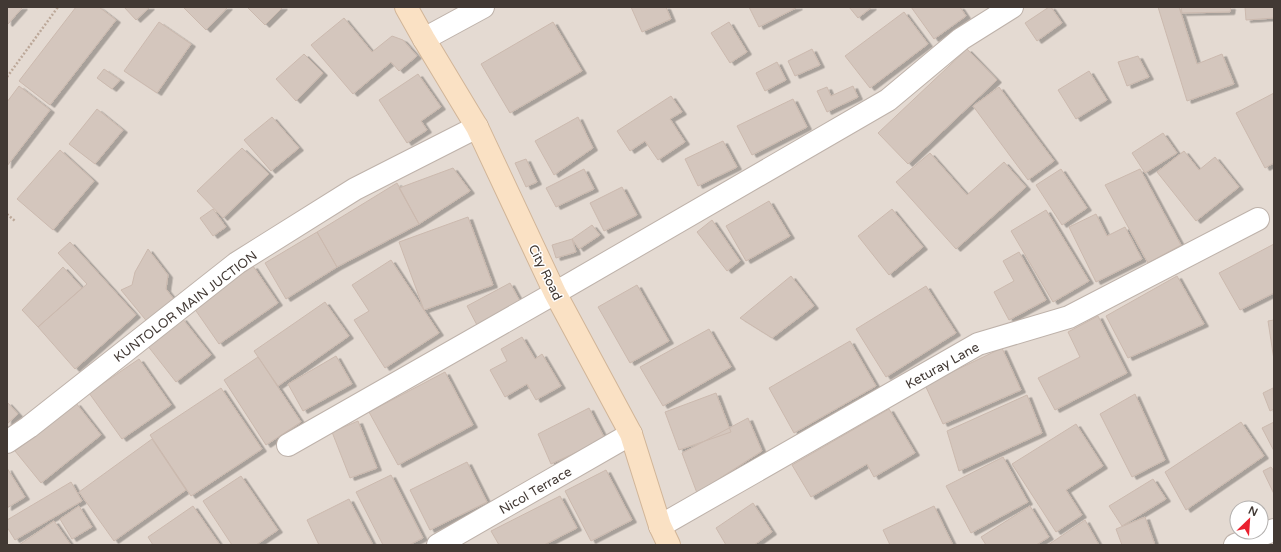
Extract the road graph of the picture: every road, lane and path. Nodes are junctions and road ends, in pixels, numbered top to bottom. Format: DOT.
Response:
graph roads {
  1 [pos="58,7"];
  2 [pos="406,7"];
  3 [pos="482,7"];
  4 [pos="1012,7"];
  5 [pos="424,39"];
  6 [pos="7,77"];
  7 [pos="477,127"];
  8 [pos="7,214"];
  9 [pos="1258,218"];
  10 [pos="15,221"];
  11 [pos="555,293"];
  12 [pos="631,434"];
  13 [pos="7,442"];
  14 [pos="288,445"];
  15 [pos="1274,530"];
  16 [pos="664,536"];
  17 [pos="438,545"];
  18 [pos="1235,545"];
  1 -- 6 [label="path"];
  2 -- 5 [label="main road, City Road"];
  3 -- 5 [label="street"];
  4 -- 11 [label="street"];
  5 -- 7 [label="main road, City Road"];
  7 -- 11 [label="main road, City Road"];
  7 -- 13 [label="street, KUNTOLOR MAIN JUCTION"];
  8 -- 10 [label="path"];
  9 -- 16 [label="street, Keturay Lane"];
  11 -- 12 [label="main road, City Road"];
  11 -- 14 [label="street"];
  12 -- 16 [label="main road, City Road"];
  12 -- 17 [label="street, Nicol Terrace"];
  15 -- 18 [label="street"];
}
